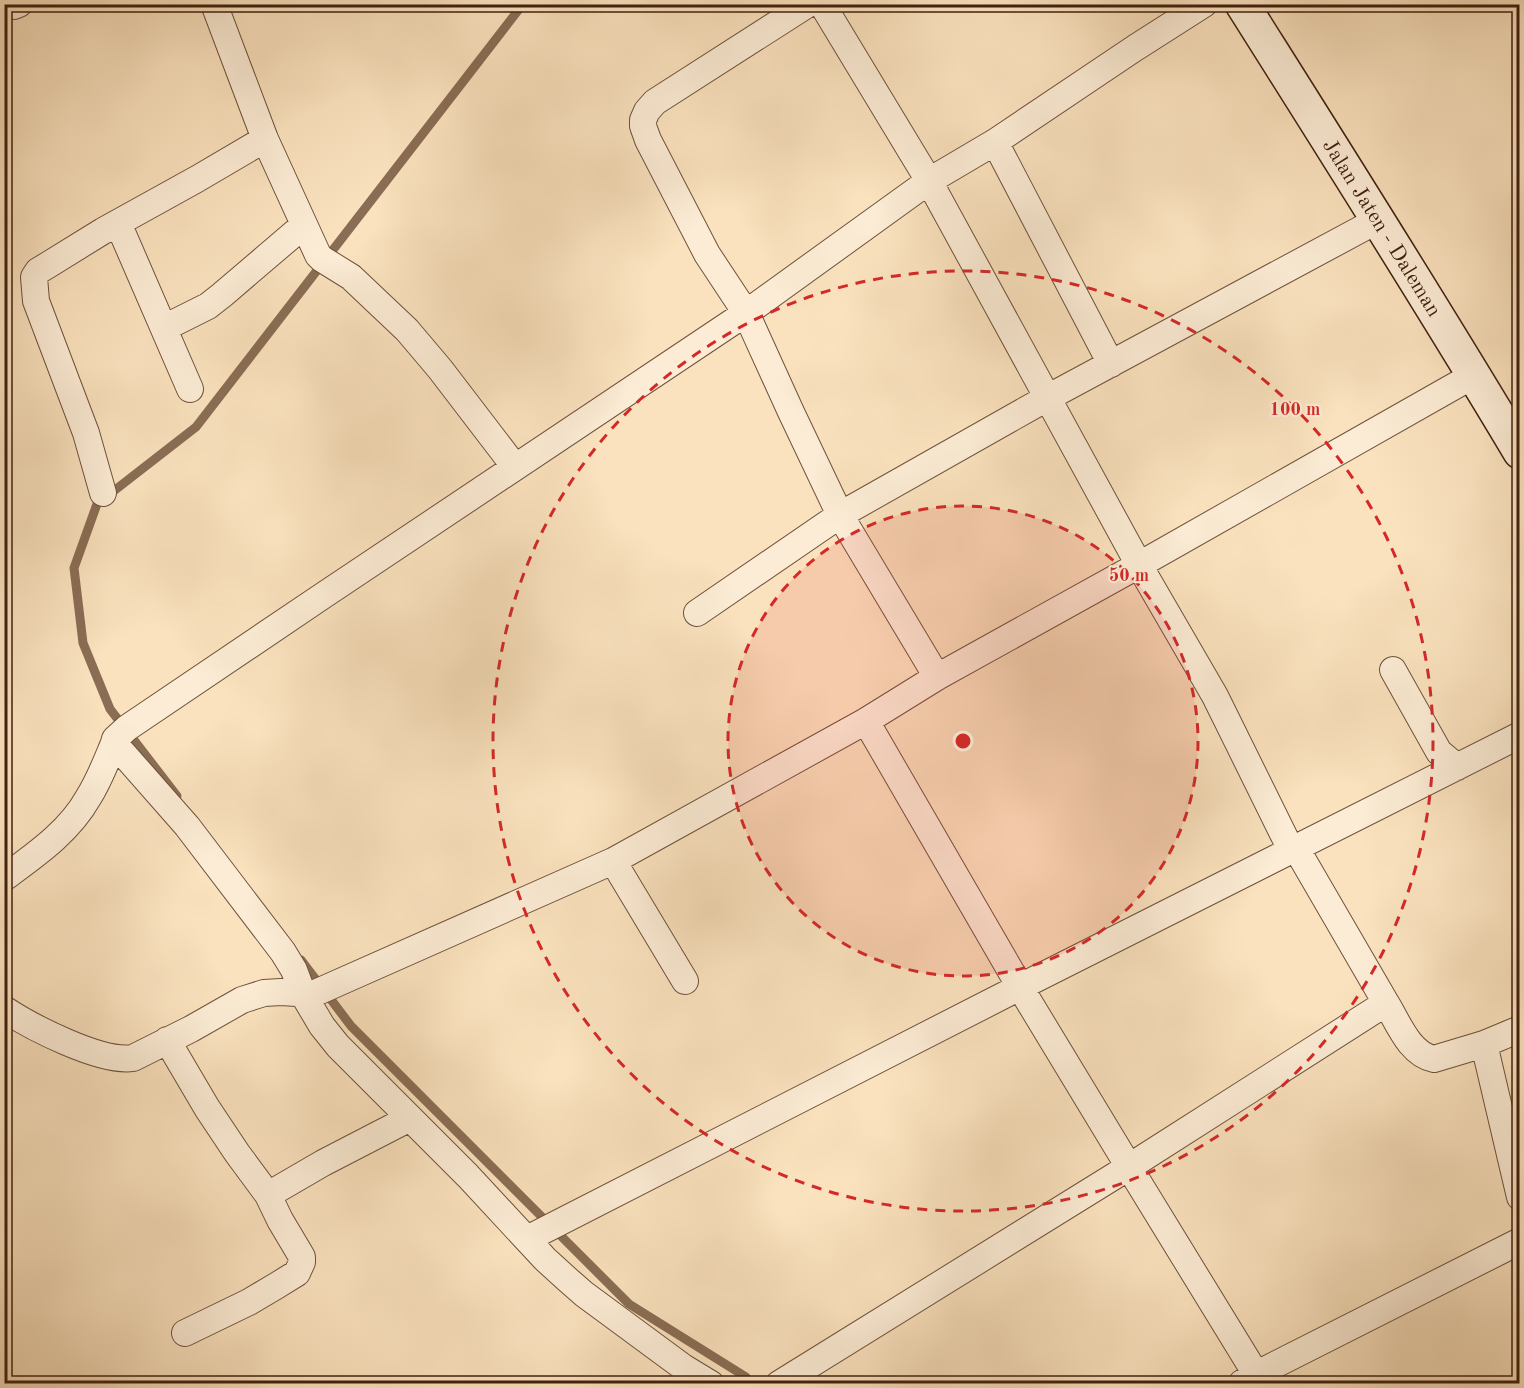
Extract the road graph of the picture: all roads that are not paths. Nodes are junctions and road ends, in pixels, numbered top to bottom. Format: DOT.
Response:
graph roads {
  1 [pos="214,4"];
  2 [pos="808,4"];
  3 [pos="822,4"];
  4 [pos="1203,4"];
  5 [pos="1242,4"];
  6 [pos="265,139"];
  7 [pos="995,142"];
  8 [pos="929,181"];
  9 [pos="1378,220"];
  10 [pos="118,223"];
  11 [pos="304,225"];
  12 [pos="746,313"];
  13 [pos="164,328"];
  14 [pos="1111,364"];
  15 [pos="1474,375"];
  16 [pos="190,389"];
  17 [pos="1047,398"];
  18 [pos="1520,452"];
  19 [pos="515,467"];
  20 [pos="103,493"];
  21 [pos="840,515"];
  22 [pos="1140,565"];
  23 [pos="697,613"];
  24 [pos="1393,670"];
  25 [pos="937,677"];
  26 [pos="866,721"];
  27 [pos="1520,735"];
  28 [pos="119,736"];
  29 [pos="1457,767"];
  30 [pos="1294,849"];
  31 [pos="613,861"];
  32 [pos="4,878"];
  33 [pos="685,981"];
  34 [pos="1020,987"];
  35 [pos="314,992"];
  36 [pos="1386,1003"];
  37 [pos="4,1009"];
  38 [pos="1520,1029"];
  39 [pos="167,1040"];
  40 [pos="1484,1044"];
  41 [pos="410,1118"];
  42 [pos="1129,1167"];
  43 [pos="268,1195"];
  44 [pos="1520,1197"];
  45 [pos="538,1234"];
  46 [pos="1520,1241"];
  47 [pos="185,1333"];
  48 [pos="1254,1380"];
  49 [pos="711,1383"];
  50 [pos="780,1383"];
  1 -- 6 [label="street"];
  2 -- 12 [label="street"];
  3 -- 8 [label="street"];
  4 -- 7 [label="street"];
  5 -- 9 [label="main road, Jalan Jaten - Daleman"];
  6 -- 10 [label="street"];
  6 -- 11 [label="street"];
  7 -- 8 [label="street"];
  7 -- 14 [label="street"];
  8 -- 12 [label="street"];
  8 -- 17 [label="street"];
  9 -- 14 [label="street"];
  9 -- 15 [label="main road, Jalan Jaten - Daleman"];
  10 -- 13 [label="street"];
  10 -- 20 [label="street"];
  11 -- 13 [label="street"];
  11 -- 19 [label="street"];
  12 -- 19 [label="street"];
  12 -- 21 [label="street"];
  13 -- 16 [label="street"];
  14 -- 17 [label="street"];
  15 -- 18 [label="main road, Jalan Jaten - Daleman"];
  15 -- 22 [label="street"];
  17 -- 21 [label="street"];
  17 -- 22 [label="street"];
  19 -- 28 [label="street"];
  21 -- 23 [label="street"];
  21 -- 25 [label="street"];
  22 -- 25 [label="street"];
  22 -- 30 [label="street"];
  24 -- 29 [label="street"];
  25 -- 26 [label="street"];
  26 -- 31 [label="street"];
  26 -- 34 [label="street"];
  27 -- 29 [label="street"];
  28 -- 32 [label="street"];
  28 -- 35 [label="street"];
  29 -- 30 [label="street"];
  30 -- 34 [label="street"];
  30 -- 36 [label="street"];
  31 -- 33 [label="street"];
  31 -- 35 [label="street"];
  34 -- 42 [label="street"];
  34 -- 45 [label="street"];
  35 -- 39 [label="street"];
  35 -- 41 [label="street"];
  36 -- 40 [label="street"];
  36 -- 42 [label="street"];
  37 -- 39 [label="street"];
  38 -- 40 [label="street"];
  39 -- 43 [label="street"];
  40 -- 44 [label="street"];
  41 -- 43 [label="street"];
  41 -- 45 [label="street"];
  42 -- 48 [label="street"];
  42 -- 50 [label="street"];
  43 -- 47 [label="street"];
  45 -- 49 [label="street"];
  46 -- 48 [label="street"];
}
